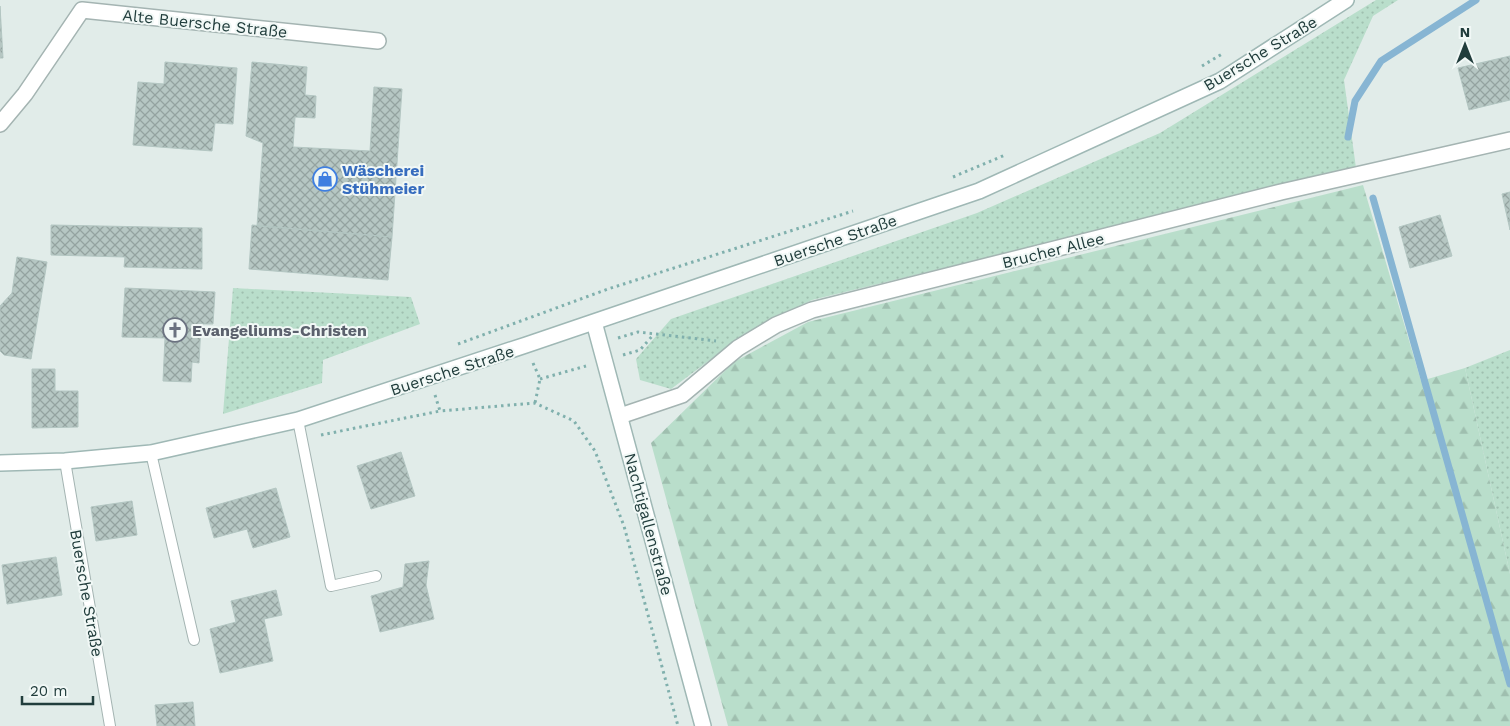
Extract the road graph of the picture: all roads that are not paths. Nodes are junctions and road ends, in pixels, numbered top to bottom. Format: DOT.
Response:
graph roads {
  1 [pos="1346,0"];
  2 [pos="378,41"];
  3 [pos="0,124"];
  4 [pos="1510,140"];
  5 [pos="594,322"];
  6 [pos="620,416"];
  7 [pos="298,420"];
  8 [pos="151,453"];
  9 [pos="65,461"];
  10 [pos="0,463"];
  11 [pos="376,576"];
  12 [pos="194,640"];
  13 [pos="110,726"];
  14 [pos="703,726"];
  1 -- 5 [label="main road, Buersche Straße"];
  2 -- 3 [label="main road, Alte Buersche Straße"];
  4 -- 6 [label="main road, Brucher Allee"];
  5 -- 6 [label="main road, Nachtigallenstraße"];
  5 -- 7 [label="main road, Buersche Straße"];
  6 -- 14 [label="main road, Nachtigallenstraße"];
  7 -- 8 [label="main road, Buersche Straße"];
  7 -- 11 [label="lane"];
  8 -- 9 [label="main road, Buersche Straße"];
  8 -- 12 [label="lane"];
  9 -- 10 [label="main road, Buersche Straße"];
  9 -- 13 [label="lane, Buersche Straße"];
}
